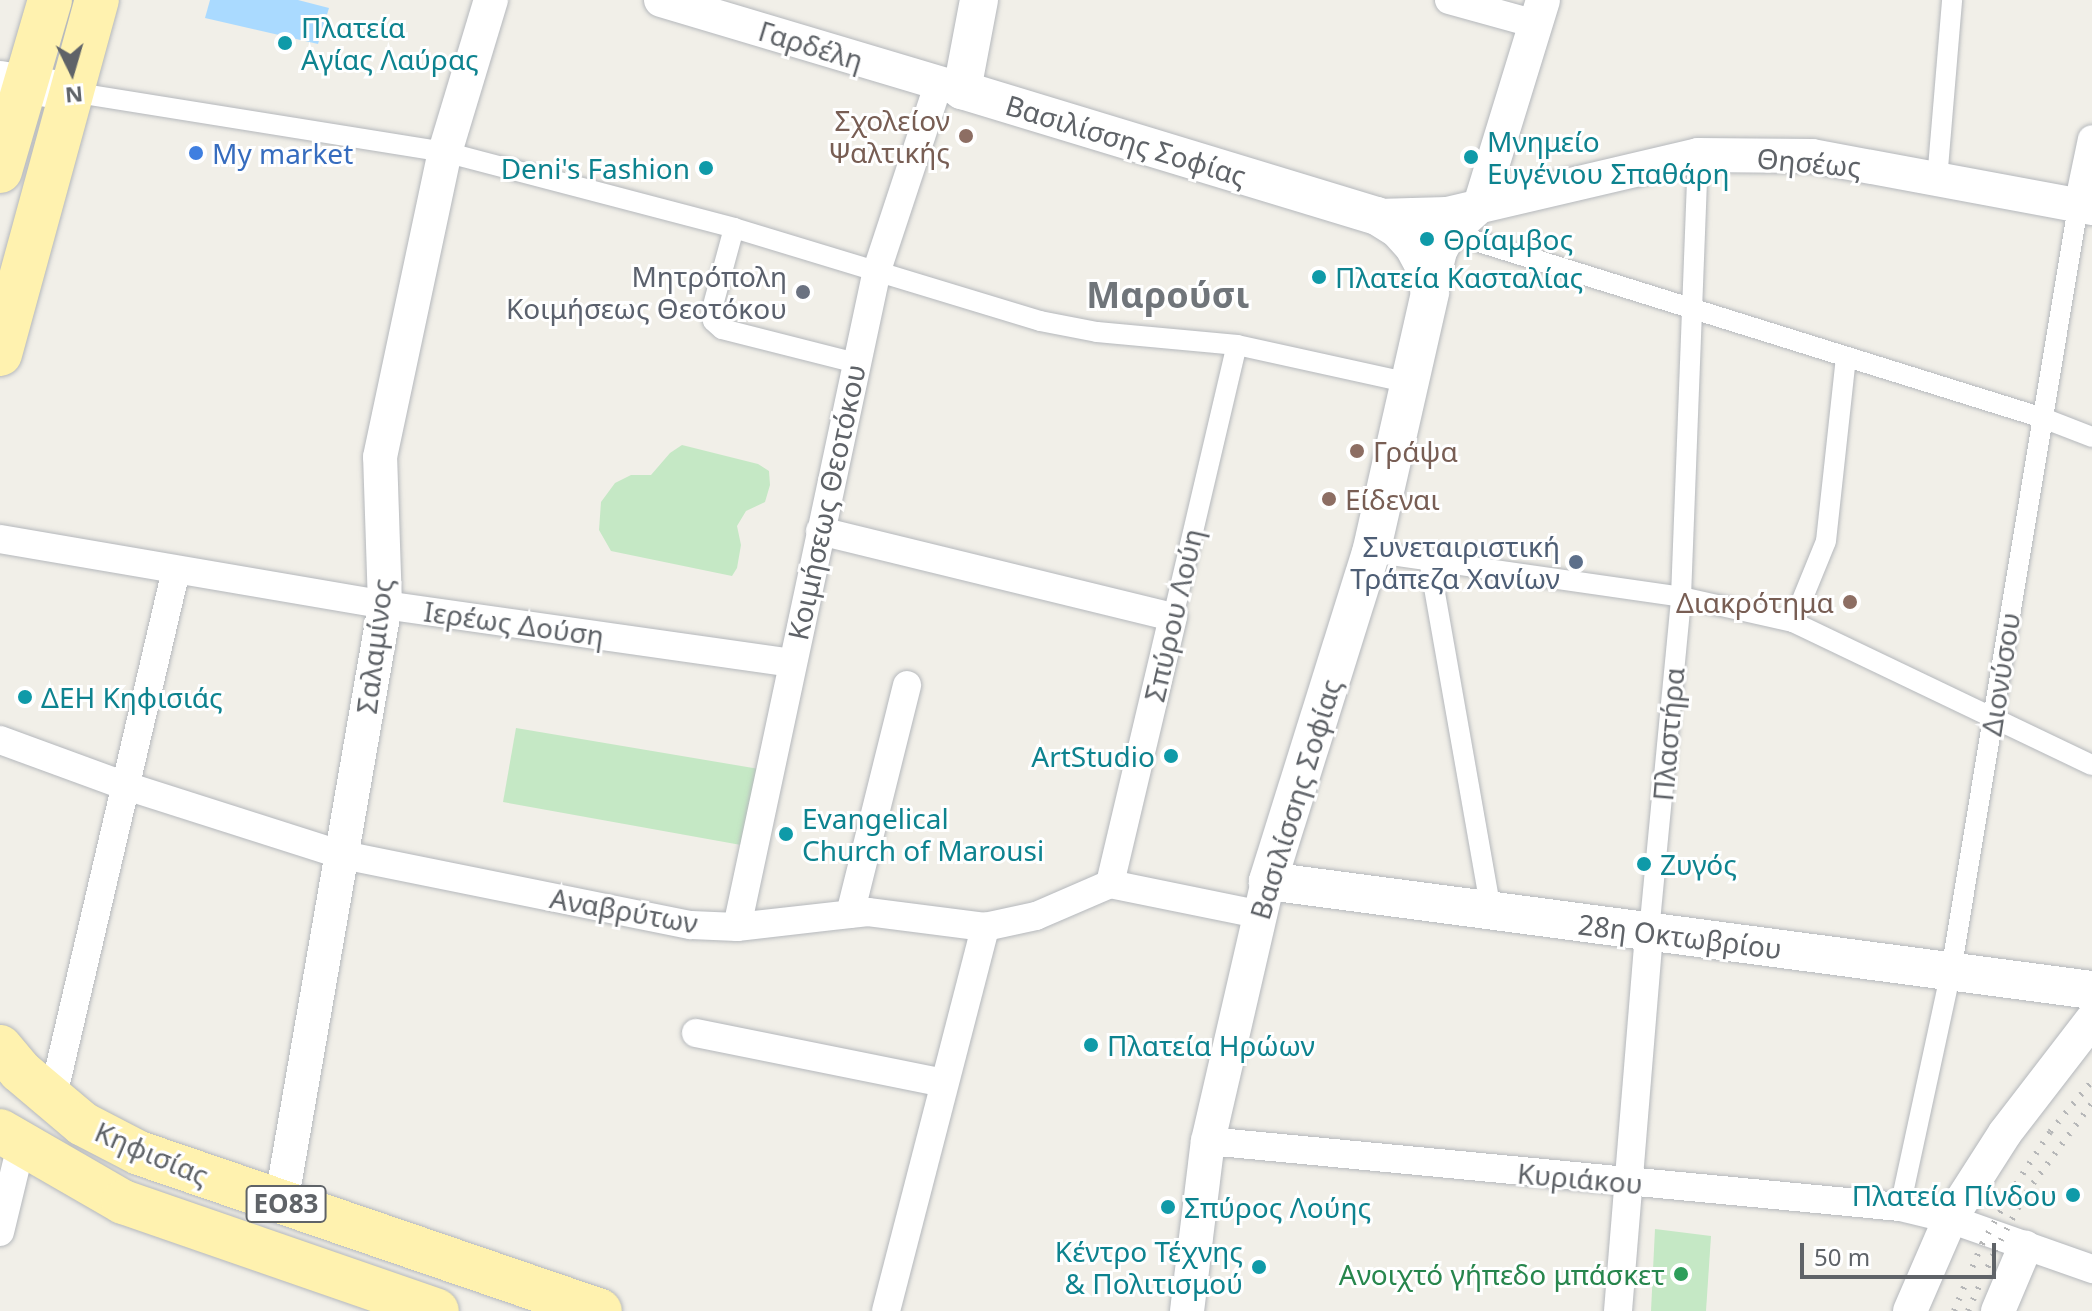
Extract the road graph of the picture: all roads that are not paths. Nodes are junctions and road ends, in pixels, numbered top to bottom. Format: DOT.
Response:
graph roads {
  1 [pos="50,0"];
  2 [pos="97,0"];
  3 [pos="491,0"];
  4 [pos="661,0"];
  5 [pos="979,0"];
  6 [pos="1449,0"];
  7 [pos="1952,0"];
  8 [pos="1540,12"];
  9 [pos="951,87"];
  10 [pos="10,101"];
  11 [pos="66,112"];
  12 [pos="2092,139"];
  13 [pos="445,152"];
  14 [pos="1698,155"];
  15 [pos="0,171"];
  16 [pos="1937,180"];
  17 [pos="1480,205"];
  18 [pos="2085,207"];
  19 [pos="1377,216"];
  20 [pos="734,228"];
  21 [pos="1450,233"];
  22 [pos="877,270"];
  23 [pos="1430,293"];
  24 [pos="1693,311"];
  25 [pos="1237,345"];
  26 [pos="0,354"];
  27 [pos="1846,358"];
  28 [pos="856,363"];
  29 [pos="1410,383"];
  30 [pos="2043,418"];
  31 [pos="2092,437"];
  32 [pos="820,531"];
  33 [pos="0,539"];
  34 [pos="1362,550"];
  35 [pos="1429,559"];
  36 [pos="176,570"];
  37 [pos="1681,597"];
  38 [pos="385,605"];
  39 [pos="1173,617"];
  40 [pos="1793,622"];
  41 [pos="792,663"];
  42 [pos="907,685"];
  43 [pos="1993,717"];
  44 [pos="0,740"];
  45 [pos="2092,765"];
  46 [pos="123,785"];
  47 [pos="343,855"];
  48 [pos="1110,884"];
  49 [pos="1263,897"];
  50 [pos="1491,911"];
  51 [pos="850,914"];
  52 [pos="737,927"];
  53 [pos="985,927"];
  54 [pos="1649,932"];
  55 [pos="1951,971"];
  56 [pos="2092,990"];
  57 [pos="2092,1020"];
  58 [pos="696,1033"];
  59 [pos="0,1047"];
  60 [pos="944,1083"];
  61 [pos="52,1100"];
  62 [pos="10,1138"];
  63 [pos="1208,1141"];
  64 [pos="1626,1182"];
  65 [pos="281,1203"];
  66 [pos="1900,1207"];
  67 [pos="1950,1219"];
  68 [pos="0,1232"];
  69 [pos="2025,1247"];
  70 [pos="2092,1269"];
  71 [pos="437,1311"];
  72 [pos="600,1311"];
  73 [pos="886,1311"];
  74 [pos="1187,1311"];
  75 [pos="1618,1311"];
  76 [pos="1910,1311"];
  77 [pos="1998,1311"];
  1 -- 10 [label="main road"];
  2 -- 11 [label="main road"];
  3 -- 13 [label="street, Σαλαμίνος"];
  4 -- 9 [label="street, Γαρδέλη"];
  5 -- 9 [label="main road"];
  6 -- 8 [label="street"];
  7 -- 16 [label="street"];
  8 -- 17 [label="street"];
  9 -- 19 [label="main road, Βασιλίσσης Σοφίας"];
  9 -- 22 [label="street, Κοιμήσεως Θεοτόκου"];
  10 -- 11 [label="main road"];
  10 -- 15 [label="main road"];
  11 -- 13 [label="street"];
  11 -- 26 [label="main road"];
  12 -- 18 [label="street, Διονύσου"];
  13 -- 20 [label="street"];
  13 -- 38 [label="street, Σαλαμίνος"];
  14 -- 16 [label="street, Θησέως"];
  14 -- 17 [label="street, Θησέως"];
  14 -- 24 [label="street, Πλαστήρα"];
  16 -- 18 [label="street, Θησέως"];
  17 -- 19 [label="street, Βασιλίσσης Σοφίας"];
  17 -- 21 [label="street, Βασιλίσσης Σοφίας"];
  18 -- 30 [label="street, Διονύσου"];
  19 -- 23 [label="main road, Βασιλίσσης Σοφίας"];
  20 -- 22 [label="street"];
  20 -- 28 [label="street"];
  21 -- 23 [label="street, Βασιλίσσης Σοφίας"];
  21 -- 24 [label="street"];
  22 -- 25 [label="street"];
  22 -- 28 [label="street, Κοιμήσεως Θεοτόκου"];
  23 -- 29 [label="main road, Βασιλίσσης Σοφίας"];
  24 -- 27 [label="street"];
  24 -- 37 [label="street, Πλαστήρα"];
  25 -- 29 [label="street"];
  25 -- 39 [label="street, Σπύρου Λούη"];
  27 -- 30 [label="street"];
  27 -- 40 [label="street"];
  28 -- 32 [label="street, Κοιμήσεως Θεοτόκου"];
  29 -- 34 [label="main road, Βασιλίσσης Σοφίας"];
  30 -- 31 [label="street"];
  30 -- 43 [label="street, Διονύσου"];
  32 -- 39 [label="street"];
  32 -- 41 [label="street, Κοιμήσεως Θεοτόκου"];
  33 -- 36 [label="street, Ιερέως Δούση"];
  34 -- 35 [label="street"];
  34 -- 49 [label="main road, Βασιλίσσης Σοφίας"];
  35 -- 37 [label="street"];
  35 -- 50 [label="street"];
  36 -- 38 [label="street, Ιερέως Δούση"];
  36 -- 46 [label="street"];
  37 -- 40 [label="street"];
  37 -- 54 [label="street, Πλαστήρα"];
  38 -- 41 [label="street, Ιερέως Δούση"];
  38 -- 47 [label="street, Σαλαμίνος"];
  39 -- 48 [label="street, Σπύρου Λούη"];
  40 -- 43 [label="street"];
  41 -- 52 [label="street, Κοιμήσεως Θεοτόκου"];
  42 -- 51 [label="street"];
  43 -- 45 [label="street"];
  43 -- 55 [label="street, Διονύσου"];
  44 -- 46 [label="street, Αναβρύτων"];
  46 -- 47 [label="street, Αναβρύτων"];
  46 -- 61 [label="street"];
  47 -- 52 [label="street, Αναβρύτων"];
  47 -- 65 [label="street, Σαλαμίνος"];
  48 -- 49 [label="street"];
  48 -- 53 [label="street, Αναβρύτων"];
  49 -- 50 [label="main road, 28η Οκτωβρίου"];
  49 -- 63 [label="street, Βασιλίσσης Σοφίας"];
  50 -- 54 [label="main road, 28η Οκτωβρίου"];
  51 -- 52 [label="street, Αναβρύτων"];
  51 -- 53 [label="street, Αναβρύτων"];
  53 -- 60 [label="street"];
  54 -- 55 [label="main road, 28η Οκτωβρίου"];
  54 -- 64 [label="street, Πλαστήρα"];
  55 -- 56 [label="main road, 28η Οκτωβρίου"];
  55 -- 66 [label="street, Διονύσου"];
  57 -- 67 [label="street"];
  58 -- 60 [label="street"];
  59 -- 61 [label="main road, Κηφισίας / ΕΟ83"];
  60 -- 73 [label="street"];
  61 -- 65 [label="main road, Κηφισίας / ΕΟ83"];
  62 -- 68 [label="street"];
  62 -- 71 [label="main road, Κηφισίας / ΕΟ83"];
  63 -- 64 [label="street, Κυριάκου"];
  63 -- 74 [label="street, Βασιλίσσης Σοφίας"];
  64 -- 66 [label="street, Κυριάκου"];
  64 -- 75 [label="street, Πλαστήρα"];
  65 -- 72 [label="main road, Κηφισίας / ΕΟ83"];
  66 -- 67 [label="street, Κυριάκου"];
  67 -- 69 [label="street, Κυριάκου"];
  67 -- 76 [label="street"];
  69 -- 70 [label="street, Κυριάκου"];
  69 -- 77 [label="street"];
}
